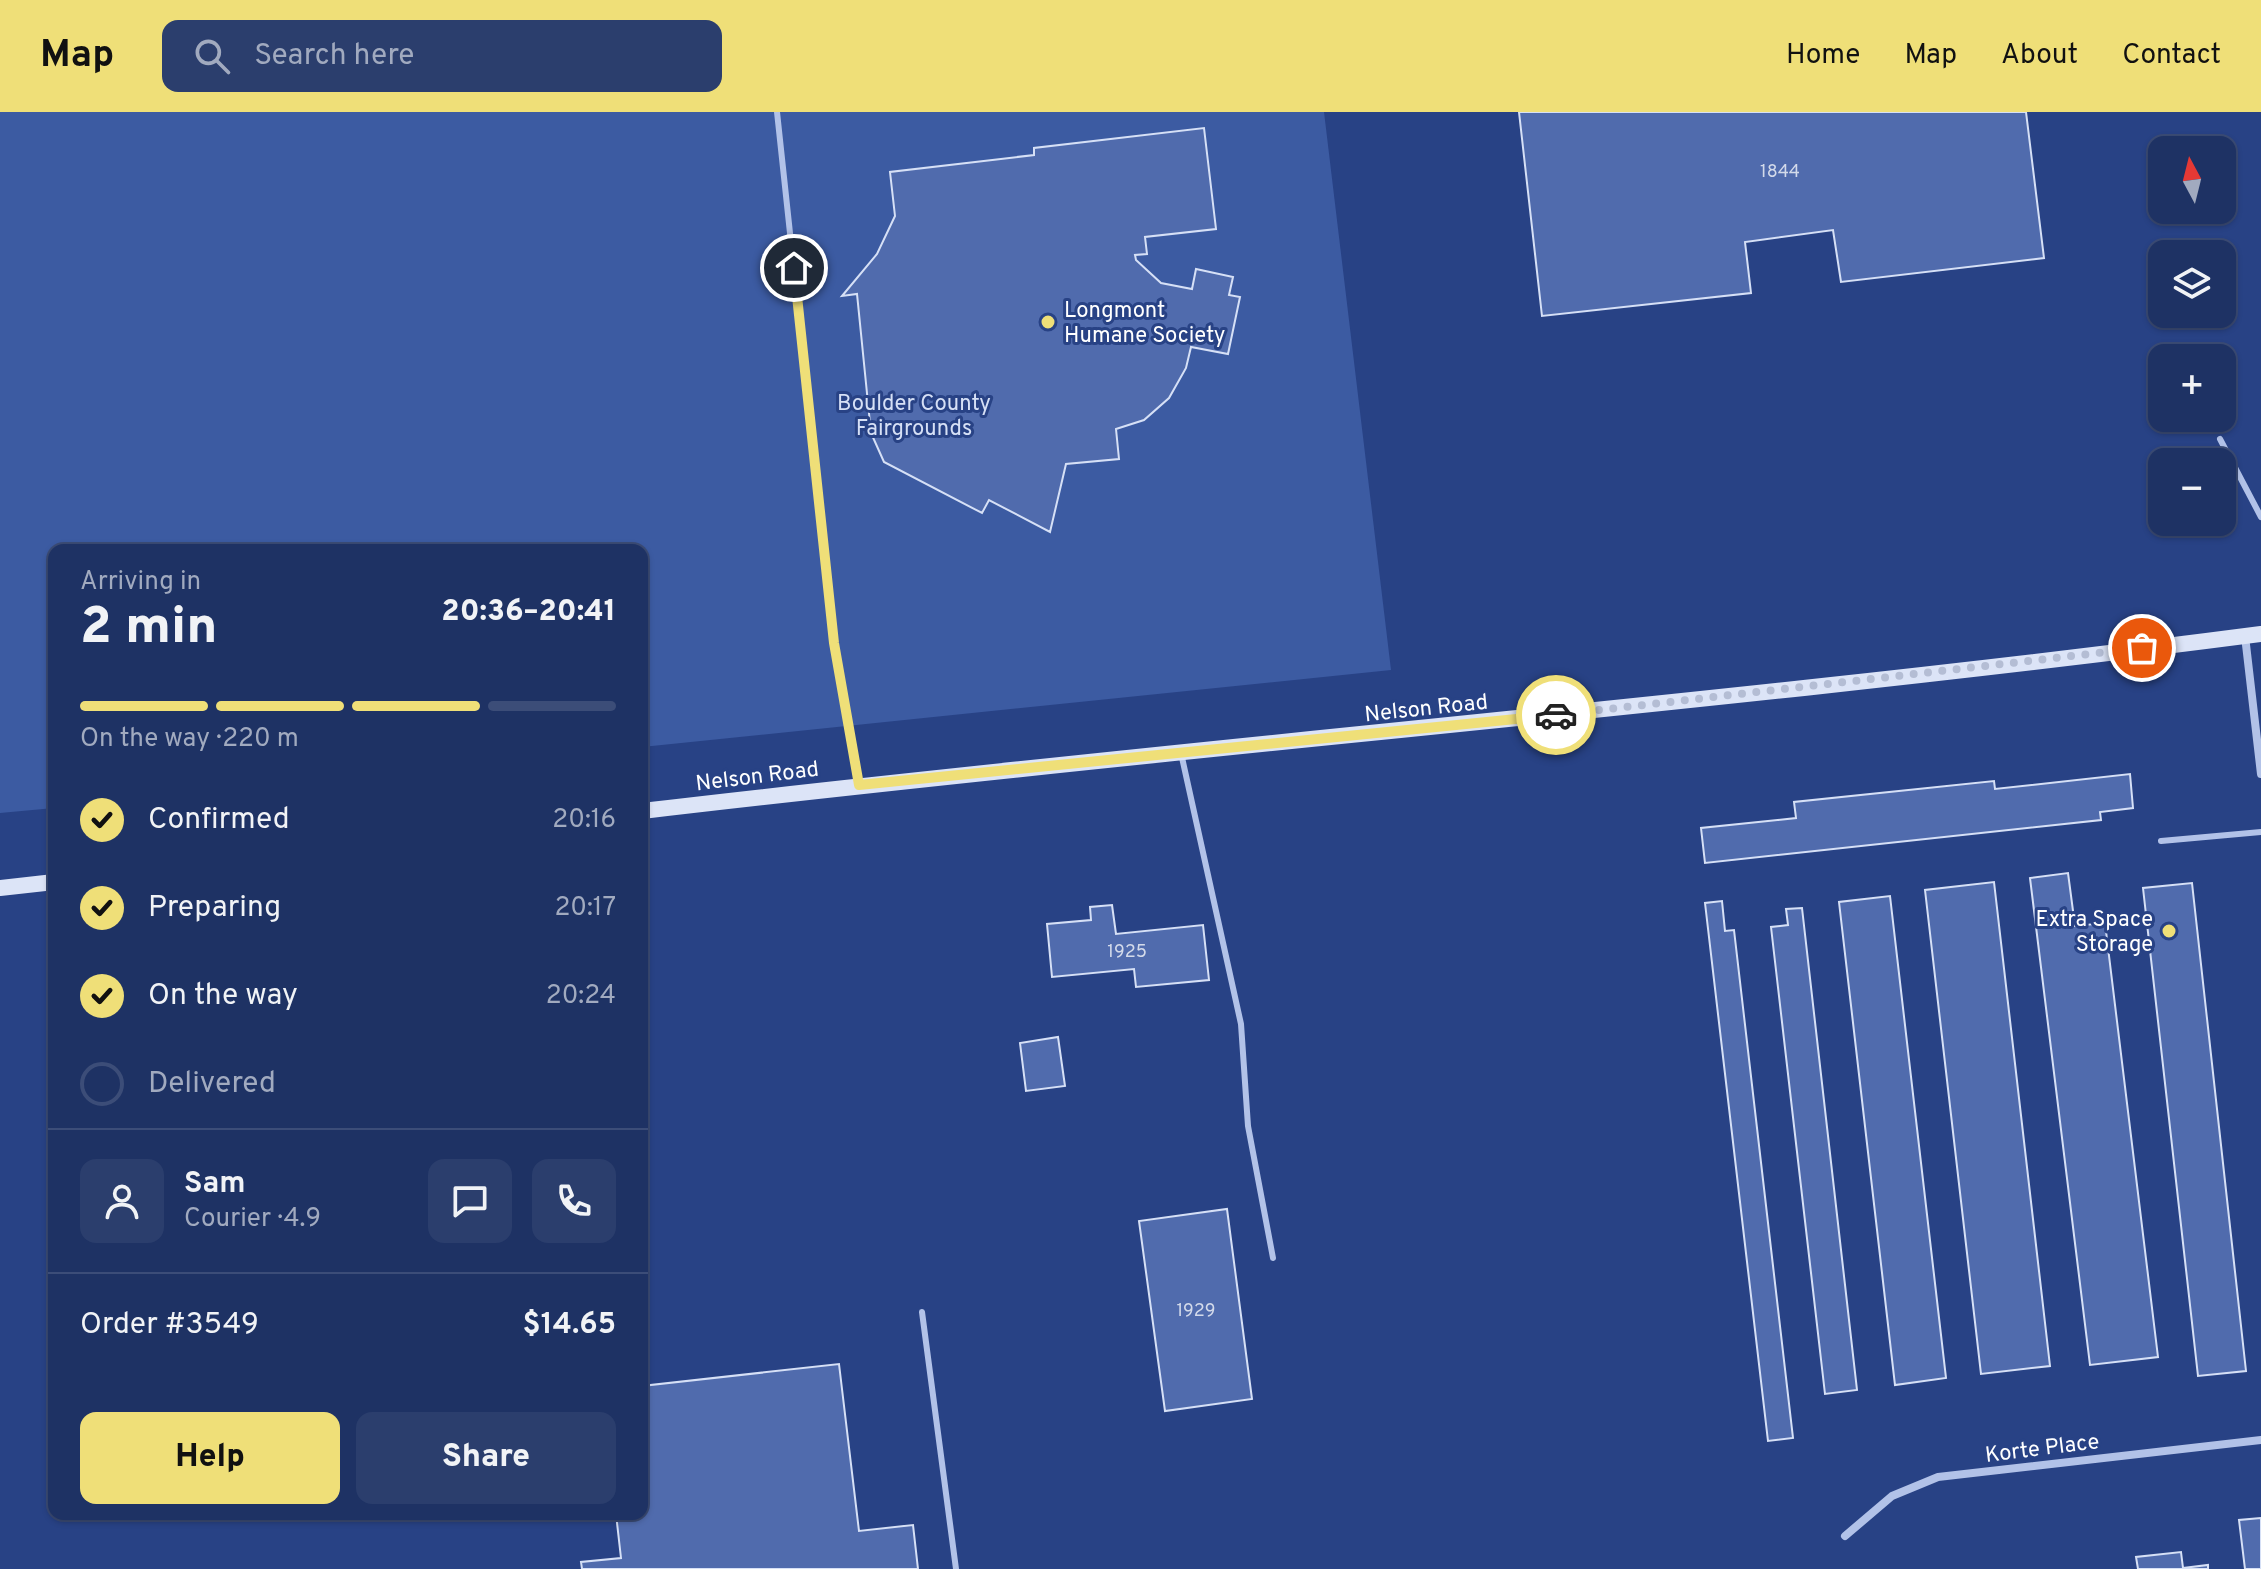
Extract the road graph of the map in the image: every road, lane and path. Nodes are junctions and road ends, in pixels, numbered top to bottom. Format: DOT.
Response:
graph roads {
  1 [pos="777,112"];
  2 [pos="2220,439"];
  3 [pos="2261,517"];
  4 [pos="2253,635"];
  5 [pos="1181,753"];
  6 [pos="2261,774"];
  7 [pos="859,785"];
  8 [pos="648,810"];
  9 [pos="2261,832"];
  10 [pos="2161,841"];
  11 [pos="48,883"];
  12 [pos="0,888"];
  13 [pos="1273,1258"];
  14 [pos="922,1312"];
  15 [pos="2261,1440"];
  16 [pos="1845,1536"];
  17 [pos="956,1569"];
  1 -- 7 [label="lane"];
  2 -- 3 [label="lane"];
  4 -- 5 [label="main road, Nelson Road"];
  4 -- 6 [label="street"];
  5 -- 7 [label="main road, Nelson Road"];
  5 -- 13 [label="lane"];
  7 -- 8 [label="main road, Nelson Road"];
  9 -- 10 [label="lane"];
  11 -- 12 [label="main road"];
  14 -- 17 [label="lane"];
  15 -- 16 [label="street, Korte Place"];
}
